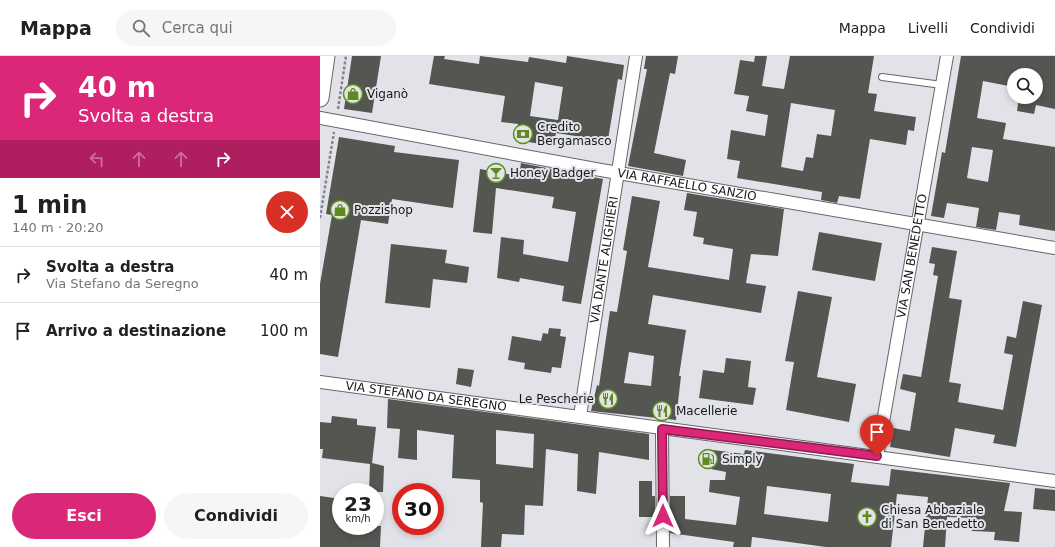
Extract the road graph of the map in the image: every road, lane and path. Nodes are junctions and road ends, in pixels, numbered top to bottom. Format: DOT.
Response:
graph roads {
  1 [pos="326,56"];
  2 [pos="346,56"];
  3 [pos="636,56"];
  4 [pos="947,56"];
  5 [pos="882,77"];
  6 [pos="942,85"];
  7 [pos="320,98"];
  8 [pos="320,118"];
  9 [pos="337,122"];
  10 [pos="617,173"];
  11 [pos="320,218"];
  12 [pos="918,225"];
  13 [pos="1055,248"];
  14 [pos="320,382"];
  15 [pos="580,416"];
  16 [pos="662,429"];
  17 [pos="877,456"];
  18 [pos="1055,481"];
  19 [pos="663,547"];
  1 -- 7 [label="main road"];
  2 -- 9 [label="path"];
  3 -- 10 [label="street, VIA DANTE ALIGHIERI"];
  4 -- 6 [label="street, VIA SAN BENEDETTO"];
  5 -- 6 [label="lane"];
  6 -- 12 [label="street, VIA SAN BENEDETTO"];
  8 -- 9 [label="street, VIA RAFFAELLO SANZIO"];
  9 -- 10 [label="street, VIA RAFFAELLO SANZIO"];
  9 -- 11 [label="path"];
  10 -- 12 [label="street, VIA RAFFAELLO SANZIO"];
  10 -- 15 [label="street, VIA DANTE ALIGHIERI"];
  12 -- 13 [label="street, VIA RAFFAELLO SANZIO"];
  12 -- 17 [label="street, VIA SAN BENEDETTO"];
  14 -- 15 [label="street, VIA STEFANO DA SEREGNO"];
  15 -- 16 [label="street, VIA STEFANO DA SEREGNO"];
  16 -- 17 [label="street, VIA STEFANO DA SEREGNO"];
  16 -- 19 [label="street"];
  17 -- 18 [label="street, VIA STEFANO DA SEREGNO"];
}
